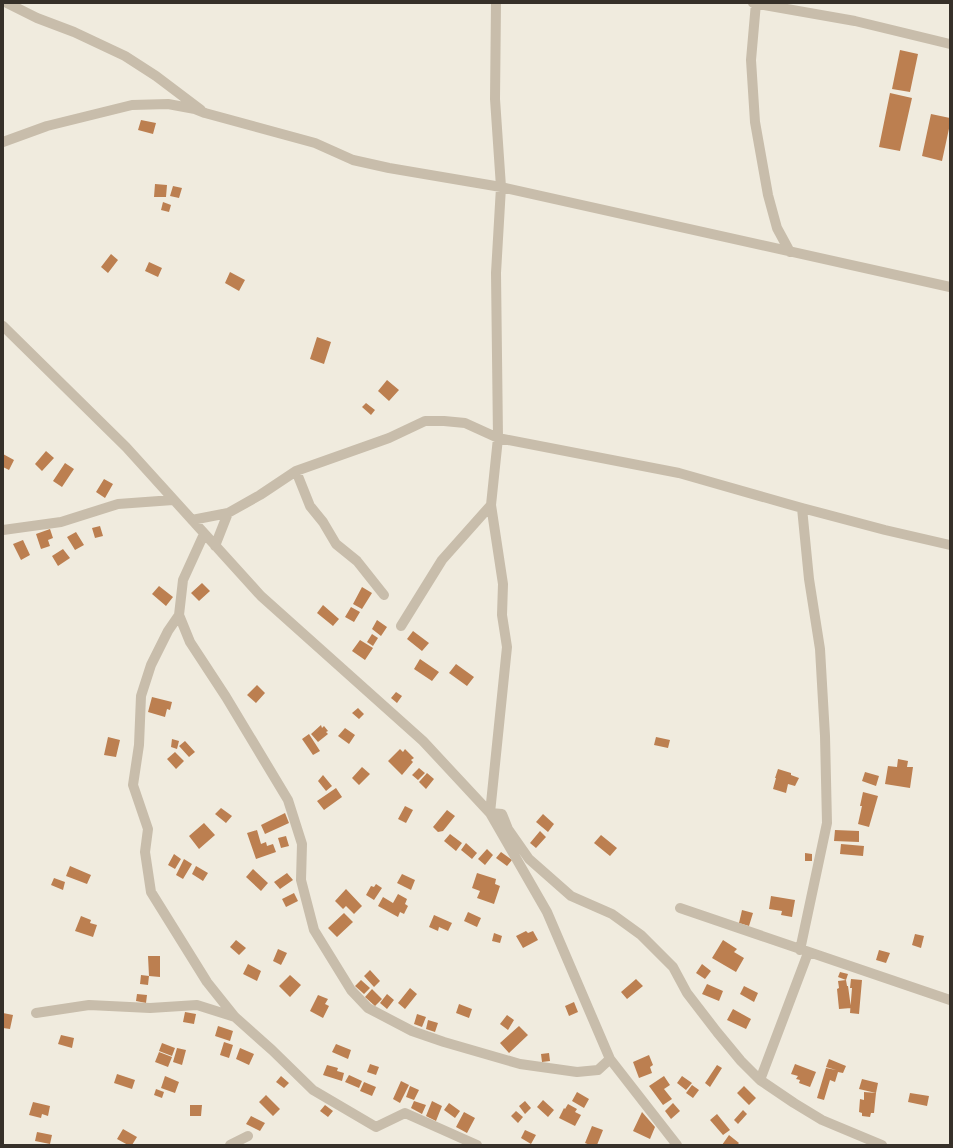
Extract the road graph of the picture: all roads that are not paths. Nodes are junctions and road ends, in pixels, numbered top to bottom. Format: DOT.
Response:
graph roads {
  1 [pos="7,3"];
  2 [pos="496,3"];
  3 [pos="755,3"];
  4 [pos="950,44"];
  5 [pos="205,113"];
  6 [pos="3,142"];
  7 [pos="501,187"];
  8 [pos="790,252"];
  9 [pos="950,287"];
  10 [pos="3,326"];
  11 [pos="498,438"];
  12 [pos="296,471"];
  13 [pos="174,500"];
  14 [pos="491,505"];
  15 [pos="802,508"];
  16 [pos="228,513"];
  17 [pos="192,520"];
  18 [pos="3,530"];
  19 [pos="204,534"];
  20 [pos="950,545"];
  21 [pos="215,546"];
  22 [pos="384,596"];
  23 [pos="179,615"];
  24 [pos="401,626"];
  25 [pos="490,813"];
  26 [pos="680,908"];
  27 [pos="804,951"];
  28 [pos="950,1000"];
  29 [pos="36,1013"];
  30 [pos="235,1017"];
  31 [pos="610,1058"];
  32 [pos="760,1080"];
  33 [pos="248,1136"];
  34 [pos="230,1145"];
  35 [pos="477,1145"];
  36 [pos="677,1145"];
  37 [pos="882,1145"];
  1 -- 5 [label="street"];
  2 -- 7 [label="street"];
  3 -- 4 [label="street"];
  3 -- 8 [label="street"];
  5 -- 6 [label="street"];
  5 -- 7 [label="street"];
  7 -- 8 [label="street"];
  7 -- 11 [label="street"];
  8 -- 9 [label="street"];
  10 -- 13 [label="street"];
  11 -- 12 [label="street"];
  11 -- 14 [label="street"];
  11 -- 15 [label="street"];
  12 -- 16 [label="street"];
  12 -- 22 [label="street"];
  13 -- 17 [label="street"];
  13 -- 18 [label="street"];
  14 -- 24 [label="street"];
  14 -- 25 [label="street"];
  15 -- 20 [label="street"];
  15 -- 27 [label="street"];
  16 -- 17 [label="street"];
  16 -- 21 [label="street"];
  17 -- 19 [label="street"];
  19 -- 21 [label="street"];
  19 -- 23 [label="street"];
  21 -- 25 [label="street"];
  23 -- 30 [label="street"];
  23 -- 31 [label="street"];
  25 -- 31 [label="street"];
  25 -- 32 [label="street"];
  26 -- 27 [label="street"];
  27 -- 28 [label="street"];
  27 -- 32 [label="street"];
  29 -- 30 [label="street"];
  30 -- 35 [label="street"];
  31 -- 36 [label="street"];
  32 -- 37 [label="street"];
  33 -- 34 [label="street"];
}
